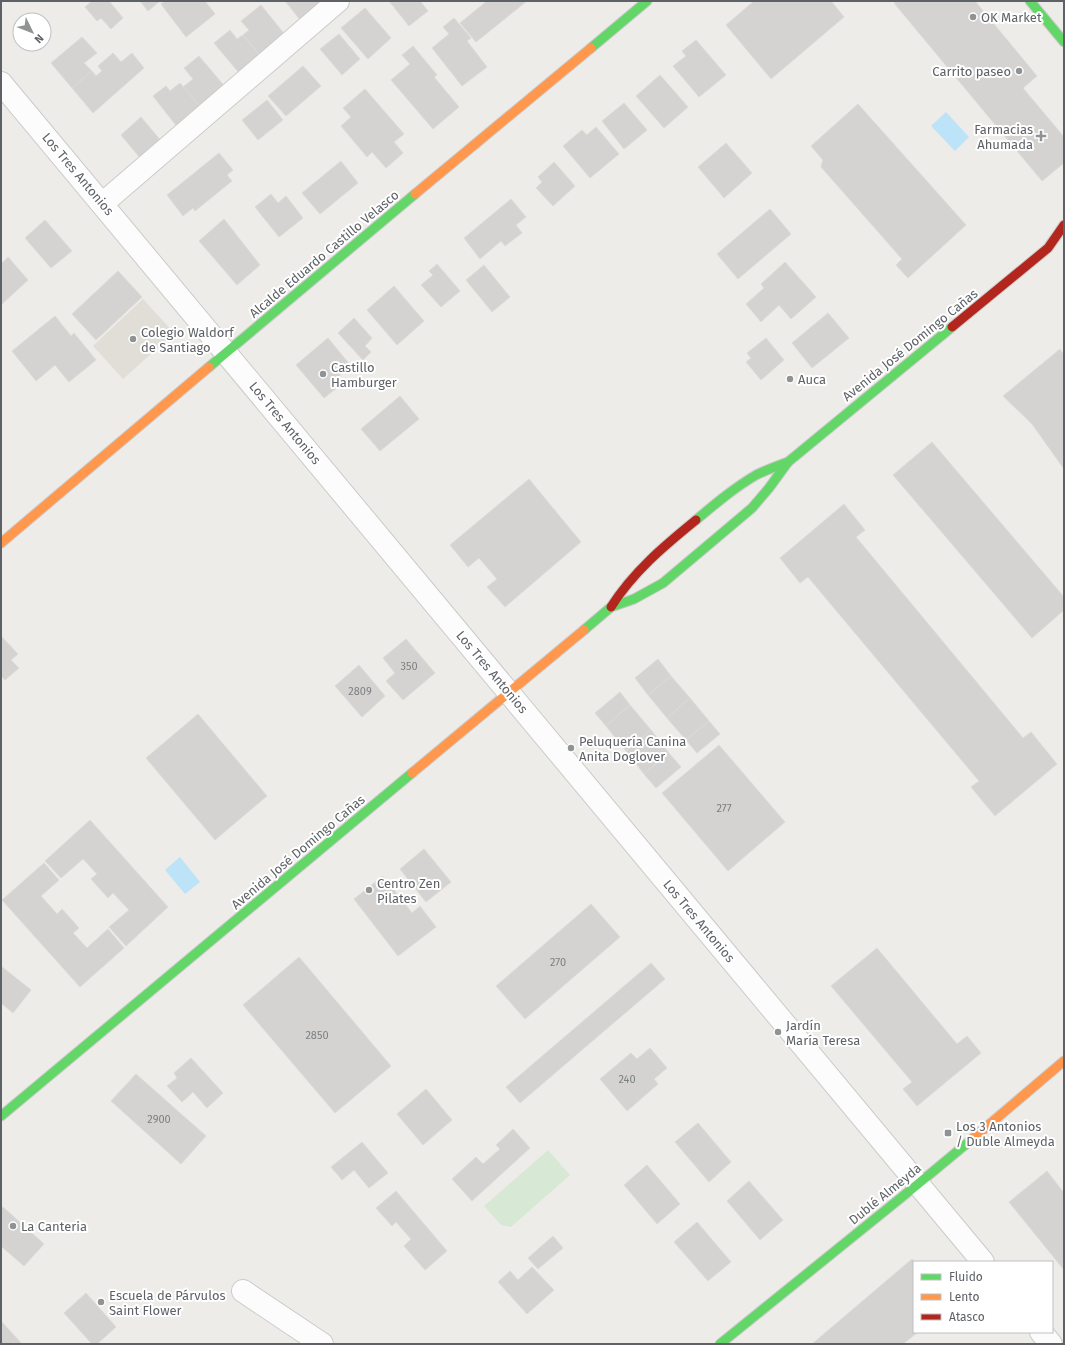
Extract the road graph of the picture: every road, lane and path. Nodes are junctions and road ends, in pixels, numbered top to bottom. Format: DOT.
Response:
graph roads {
  1 [pos="338,1"];
  2 [pos="647,1"];
  3 [pos="1030,1"];
  4 [pos="1064,42"];
  5 [pos="1,83"];
  6 [pos="102,204"];
  7 [pos="1064,225"];
  8 [pos="1063,245"];
  9 [pos="1048,248"];
  10 [pos="226,352"];
  11 [pos="788,462"];
  12 [pos="1,543"];
  13 [pos="612,607"];
  14 [pos="509,693"];
  15 [pos="1064,1061"];
  16 [pos="1,1116"];
  17 [pos="918,1184"];
  18 [pos="982,1261"];
  19 [pos="243,1291"];
  20 [pos="1042,1333"];
  21 [pos="322,1344"];
  22 [pos="720,1344"];
  23 [pos="1051,1344"];
  1 -- 6 [label="street"];
  2 -- 10 [label="street, Alcalde Eduardo Castillo Velasco"];
  3 -- 4 [label="street"];
  5 -- 6 [label="street, Los Tres Antonios"];
  6 -- 10 [label="street, Los Tres Antonios"];
  7 -- 9 [label="street, Avenida José Domingo Cañas"];
  8 -- 9 [label="street, Avenida José Domingo Cañas"];
  9 -- 11 [label="street, Avenida José Domingo Cañas"];
  10 -- 12 [label="street, Alcalde Eduardo Castillo Velasco"];
  10 -- 14 [label="street, Los Tres Antonios"];
  11 -- 13 [label="street, Avenida José Domingo Cañas"];
  11 -- 13 [label="street, Avenida José Domingo Cañas"];
  13 -- 14 [label="street, Avenida José Domingo Cañas"];
  14 -- 16 [label="street, Avenida José Domingo Cañas"];
  14 -- 17 [label="street, Los Tres Antonios"];
  15 -- 17 [label="street, Dublé Almeyda"];
  17 -- 18 [label="street, Los Tres Antonios"];
  17 -- 22 [label="street, Dublé Almeyda"];
  19 -- 21 [label="street"];
  20 -- 23 [label="street"];
}
